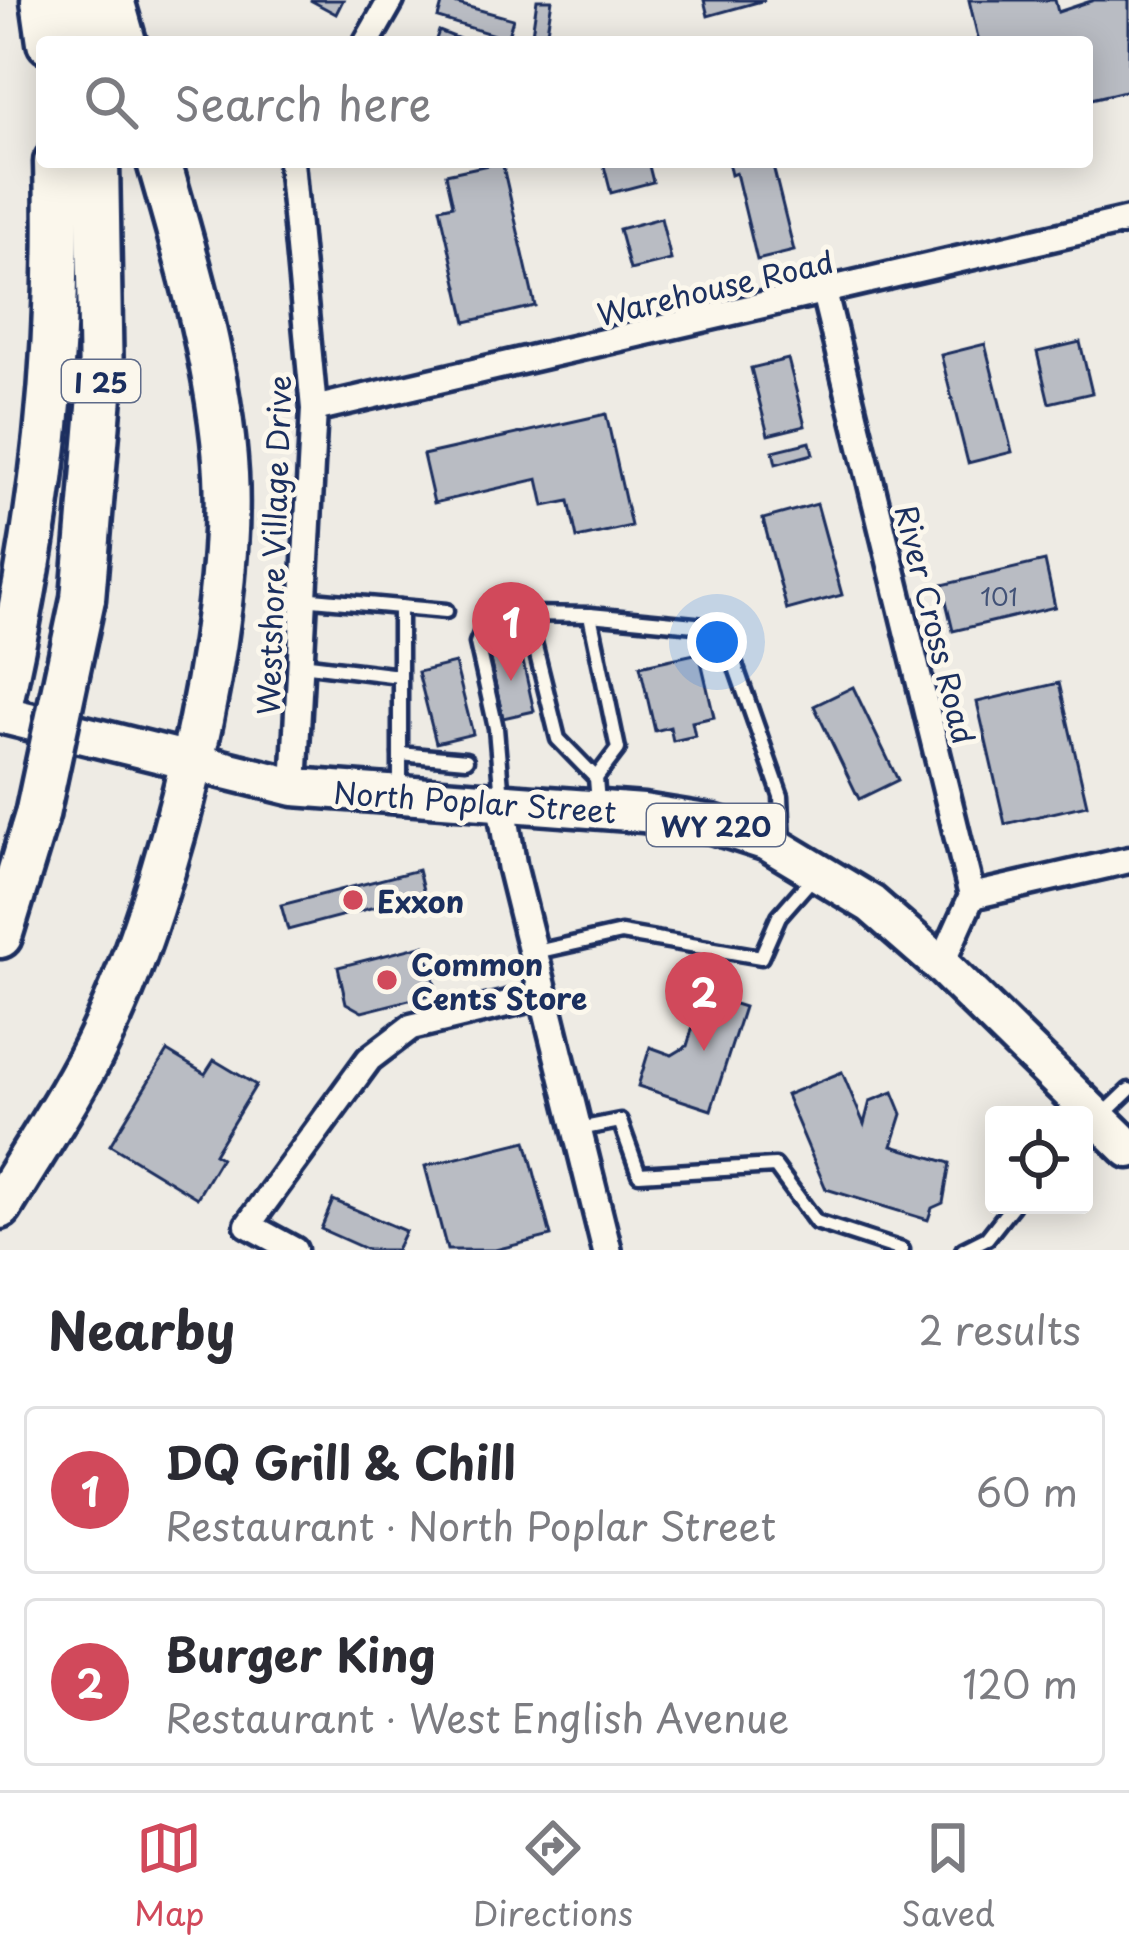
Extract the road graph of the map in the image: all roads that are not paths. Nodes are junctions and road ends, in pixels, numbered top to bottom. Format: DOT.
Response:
graph roads {
  1 [pos="44,0"];
  2 [pos="80,0"];
  3 [pos="112,0"];
  4 [pos="391,0"];
  5 [pos="48,36"];
  6 [pos="84,36"];
  7 [pos="122,36"];
  8 [pos="370,36"];
  9 [pos="56,168"];
  10 [pos="97,168"];
  11 [pos="160,168"];
  12 [pos="292,168"];
  13 [pos="1129,220"];
  14 [pos="824,292"];
  15 [pos="314,409"];
  16 [pos="302,598"];
  17 [pos="400,608"];
  18 [pos="446,610"];
  19 [pos="527,614"];
  20 [pos="590,615"];
  21 [pos="300,664"];
  22 [pos="400,676"];
  23 [pos="0,710"];
  24 [pos="400,754"];
  25 [pos="466,760"];
  26 [pos="189,761"];
  27 [pos="294,787"];
  28 [pos="597,794"];
  29 [pos="400,796"];
  30 [pos="502,806"];
  31 [pos="783,850"];
  32 [pos="1129,860"];
  33 [pos="820,869"];
  34 [pos="971,896"];
  35 [pos="0,936"];
  36 [pos="535,952"];
  37 [pos="941,965"];
  38 [pos="545,995"];
  39 [pos="1129,1090"];
  40 [pos="1073,1106"];
  41 [pos="1093,1125"];
  42 [pos="1093,1127"];
  43 [pos="578,1130"];
  44 [pos="1129,1149"];
  45 [pos="0,1207"];
  46 [pos="1006,1214"];
  47 [pos="294,1250"];
  48 [pos="607,1250"];
  49 [pos="902,1250"];
  50 [pos="963,1250"];
  1 -- 5 [label="highway"];
  2 -- 6 [label="highway"];
  3 -- 7 [label="highway"];
  4 -- 8 [label="street"];
  9 -- 23 [label="highway, I 25"];
  10 -- 35 [label="highway, I 25, bridge"];
  11 -- 26 [label="highway"];
  12 -- 15 [label="street, Westshore Village Drive"];
  13 -- 14 [label="street, Warehouse Road"];
  14 -- 15 [label="street, Warehouse Road"];
  14 -- 34 [label="street, River Cross Road"];
  15 -- 16 [label="street, Westshore Village Drive"];
  16 -- 17 [label="lane"];
  16 -- 21 [label="street, Westshore Village Drive"];
  17 -- 18 [label="lane"];
  17 -- 22 [label="lane"];
  19 -- 20 [label="lane"];
  19 -- 28 [label="lane"];
  19 -- 30 [label="lane"];
  20 -- 28 [label="lane"];
  20 -- 31 [label="lane"];
  21 -- 22 [label="lane"];
  21 -- 27 [label="street, Westshore Village Drive"];
  22 -- 24 [label="lane"];
  23 -- 26 [label="main road, North Poplar Street / WY 220"];
  24 -- 25 [label="lane"];
  24 -- 29 [label="lane"];
  26 -- 27 [label="main road, North Poplar Street / WY 220"];
  26 -- 45 [label="highway"];
  27 -- 29 [label="main road, North Poplar Street / WY 220"];
  28 -- 30 [label="main road, North Poplar Street / WY 220"];
  28 -- 31 [label="main road, North Poplar Street / WY 220"];
  29 -- 30 [label="main road, North Poplar Street / WY 220"];
  30 -- 36 [label="street"];
  31 -- 33 [label="main road, North Poplar Street / WY 220"];
  32 -- 34 [label="street"];
  33 -- 36 [label="lane"];
  33 -- 37 [label="main road, North Poplar Street / WY 220"];
  34 -- 37 [label="street"];
  36 -- 38 [label="street"];
  37 -- 40 [label="main road, North Poplar Street / WY 220"];
  38 -- 43 [label="street"];
  38 -- 47 [label="street"];
  39 -- 41 [label="lane"];
  42 -- 44 [label="main road, North Poplar Street / WY 220"];
  43 -- 48 [label="street"];
  43 -- 49 [label="lane"];
  46 -- 50 [label="lane"];
}
